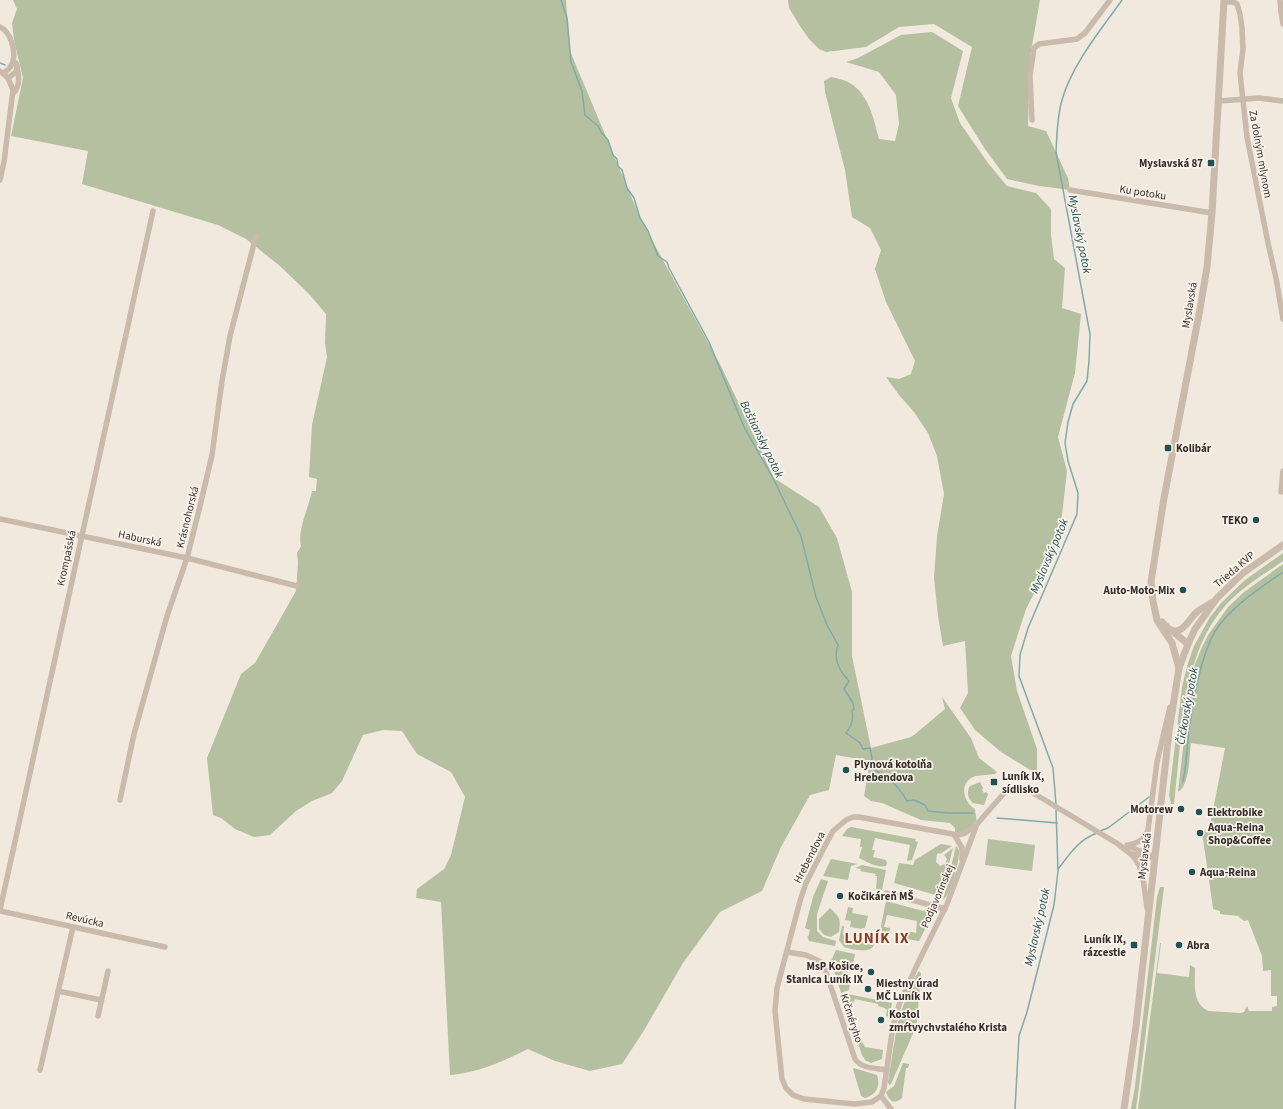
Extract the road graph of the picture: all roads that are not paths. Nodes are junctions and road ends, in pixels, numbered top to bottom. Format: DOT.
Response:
graph roads {
  1 [pos="1110,0"];
  2 [pos="1280,0"];
  3 [pos="1224,1"];
  4 [pos="1283,24"];
  5 [pos="0,27"];
  6 [pos="14,54"];
  7 [pos="16,63"];
  8 [pos="2,72"];
  9 [pos="8,78"];
  10 [pos="13,94"];
  11 [pos="1243,100"];
  12 [pos="1283,101"];
  13 [pos="1219,102"];
  14 [pos="1032,120"];
  15 [pos="2,162"];
  16 [pos="0,180"];
  17 [pos="1070,190"];
  18 [pos="153,211"];
  19 [pos="1212,213"];
  20 [pos="256,236"];
  21 [pos="1283,319"];
  22 [pos="1283,471"];
  23 [pos="1281,492"];
  24 [pos="0,519"];
  25 [pos="82,536"];
  26 [pos="1283,545"];
  27 [pos="187,558"];
  28 [pos="297,586"];
  29 [pos="1217,598"];
  30 [pos="1155,610"];
  31 [pos="1170,630"];
  32 [pos="1188,644"];
  33 [pos="1179,668"];
  34 [pos="1176,684"];
  35 [pos="120,800"];
  36 [pos="977,824"];
  37 [pos="955,836"];
  38 [pos="1118,844"];
  39 [pos="1126,846"];
  40 [pos="1128,852"];
  41 [pos="1155,857"];
  42 [pos="963,862"];
  43 [pos="886,892"];
  44 [pos="945,909"];
  45 [pos="0,910"];
  46 [pos="1148,912"];
  47 [pos="73,927"];
  48 [pos="165,948"];
  49 [pos="787,952"];
  50 [pos="108,971"];
  51 [pos="58,991"];
  52 [pos="101,1000"];
  53 [pos="98,1016"];
  54 [pos="40,1070"];
  55 [pos="887,1070"];
  56 [pos="881,1096"];
  57 [pos="891,1109"];
  58 [pos="1124,1109"];
  1 -- 14 [label="street"];
  2 -- 4 [label="street"];
  3 -- 11 [label="street, Za dolným mlynom"];
  3 -- 13 [label="street, Myslavská"];
  5 -- 6 [label="street"];
  6 -- 7 [label="street"];
  6 -- 8 [label="street"];
  7 -- 9 [label="street"];
  7 -- 10 [label="street"];
  8 -- 9 [label="street"];
  9 -- 10 [label="street"];
  10 -- 15 [label="street"];
  11 -- 12 [label="street"];
  11 -- 13 [label="street"];
  11 -- 21 [label="street, Za dolným mlynom"];
  13 -- 19 [label="street, Myslavská"];
  15 -- 16 [label="street"];
  17 -- 19 [label="street, Ku potoku"];
  18 -- 25 [label="street, Krompašská"];
  19 -- 30 [label="street, Myslavská"];
  20 -- 27 [label="street, Krásnohorská"];
  22 -- 23 [label="street"];
  24 -- 25 [label="street, Haburská"];
  25 -- 27 [label="street, Haburská"];
  25 -- 45 [label="street, Krompašská"];
  26 -- 29 [label="street, Trieda KVP"];
  27 -- 28 [label="street, Haburská"];
  27 -- 35 [label="street, Krásnohorská"];
  29 -- 31 [label="street"];
  29 -- 32 [label="street, Trieda KVP"];
  30 -- 31 [label="street, Myslavská"];
  30 -- 33 [label="street, Myslavská"];
  31 -- 32 [label="street, Myslavská"];
  32 -- 33 [label="street, Trieda KVP"];
  33 -- 34 [label="street, Myslavská"];
  34 -- 39 [label="street"];
  34 -- 41 [label="street, Myslavská"];
  36 -- 37 [label="street"];
  36 -- 38 [label="street"];
  36 -- 42 [label="street, Podjavorinskej"];
  37 -- 42 [label="street"];
  37 -- 49 [label="street, Hrebendova"];
  38 -- 39 [label="street"];
  38 -- 40 [label="street"];
  39 -- 41 [label="street"];
  40 -- 41 [label="street"];
  40 -- 46 [label="street"];
  41 -- 46 [label="street, Myslavská"];
  42 -- 44 [label="street, Podjavorinskej"];
  43 -- 44 [label="street"];
  44 -- 55 [label="street, Podjavorinskej"];
  45 -- 47 [label="street, Revúcka"];
  46 -- 58 [label="street, Myslavská"];
  47 -- 48 [label="street, Revúcka"];
  47 -- 51 [label="street"];
  49 -- 55 [label="street, Krčméryho"];
  49 -- 56 [label="street, Hrebendova"];
  50 -- 52 [label="street"];
  51 -- 52 [label="street"];
  51 -- 54 [label="street"];
  52 -- 53 [label="street"];
  55 -- 56 [label="street, Podjavorinskej"];
  56 -- 57 [label="street"];
}
